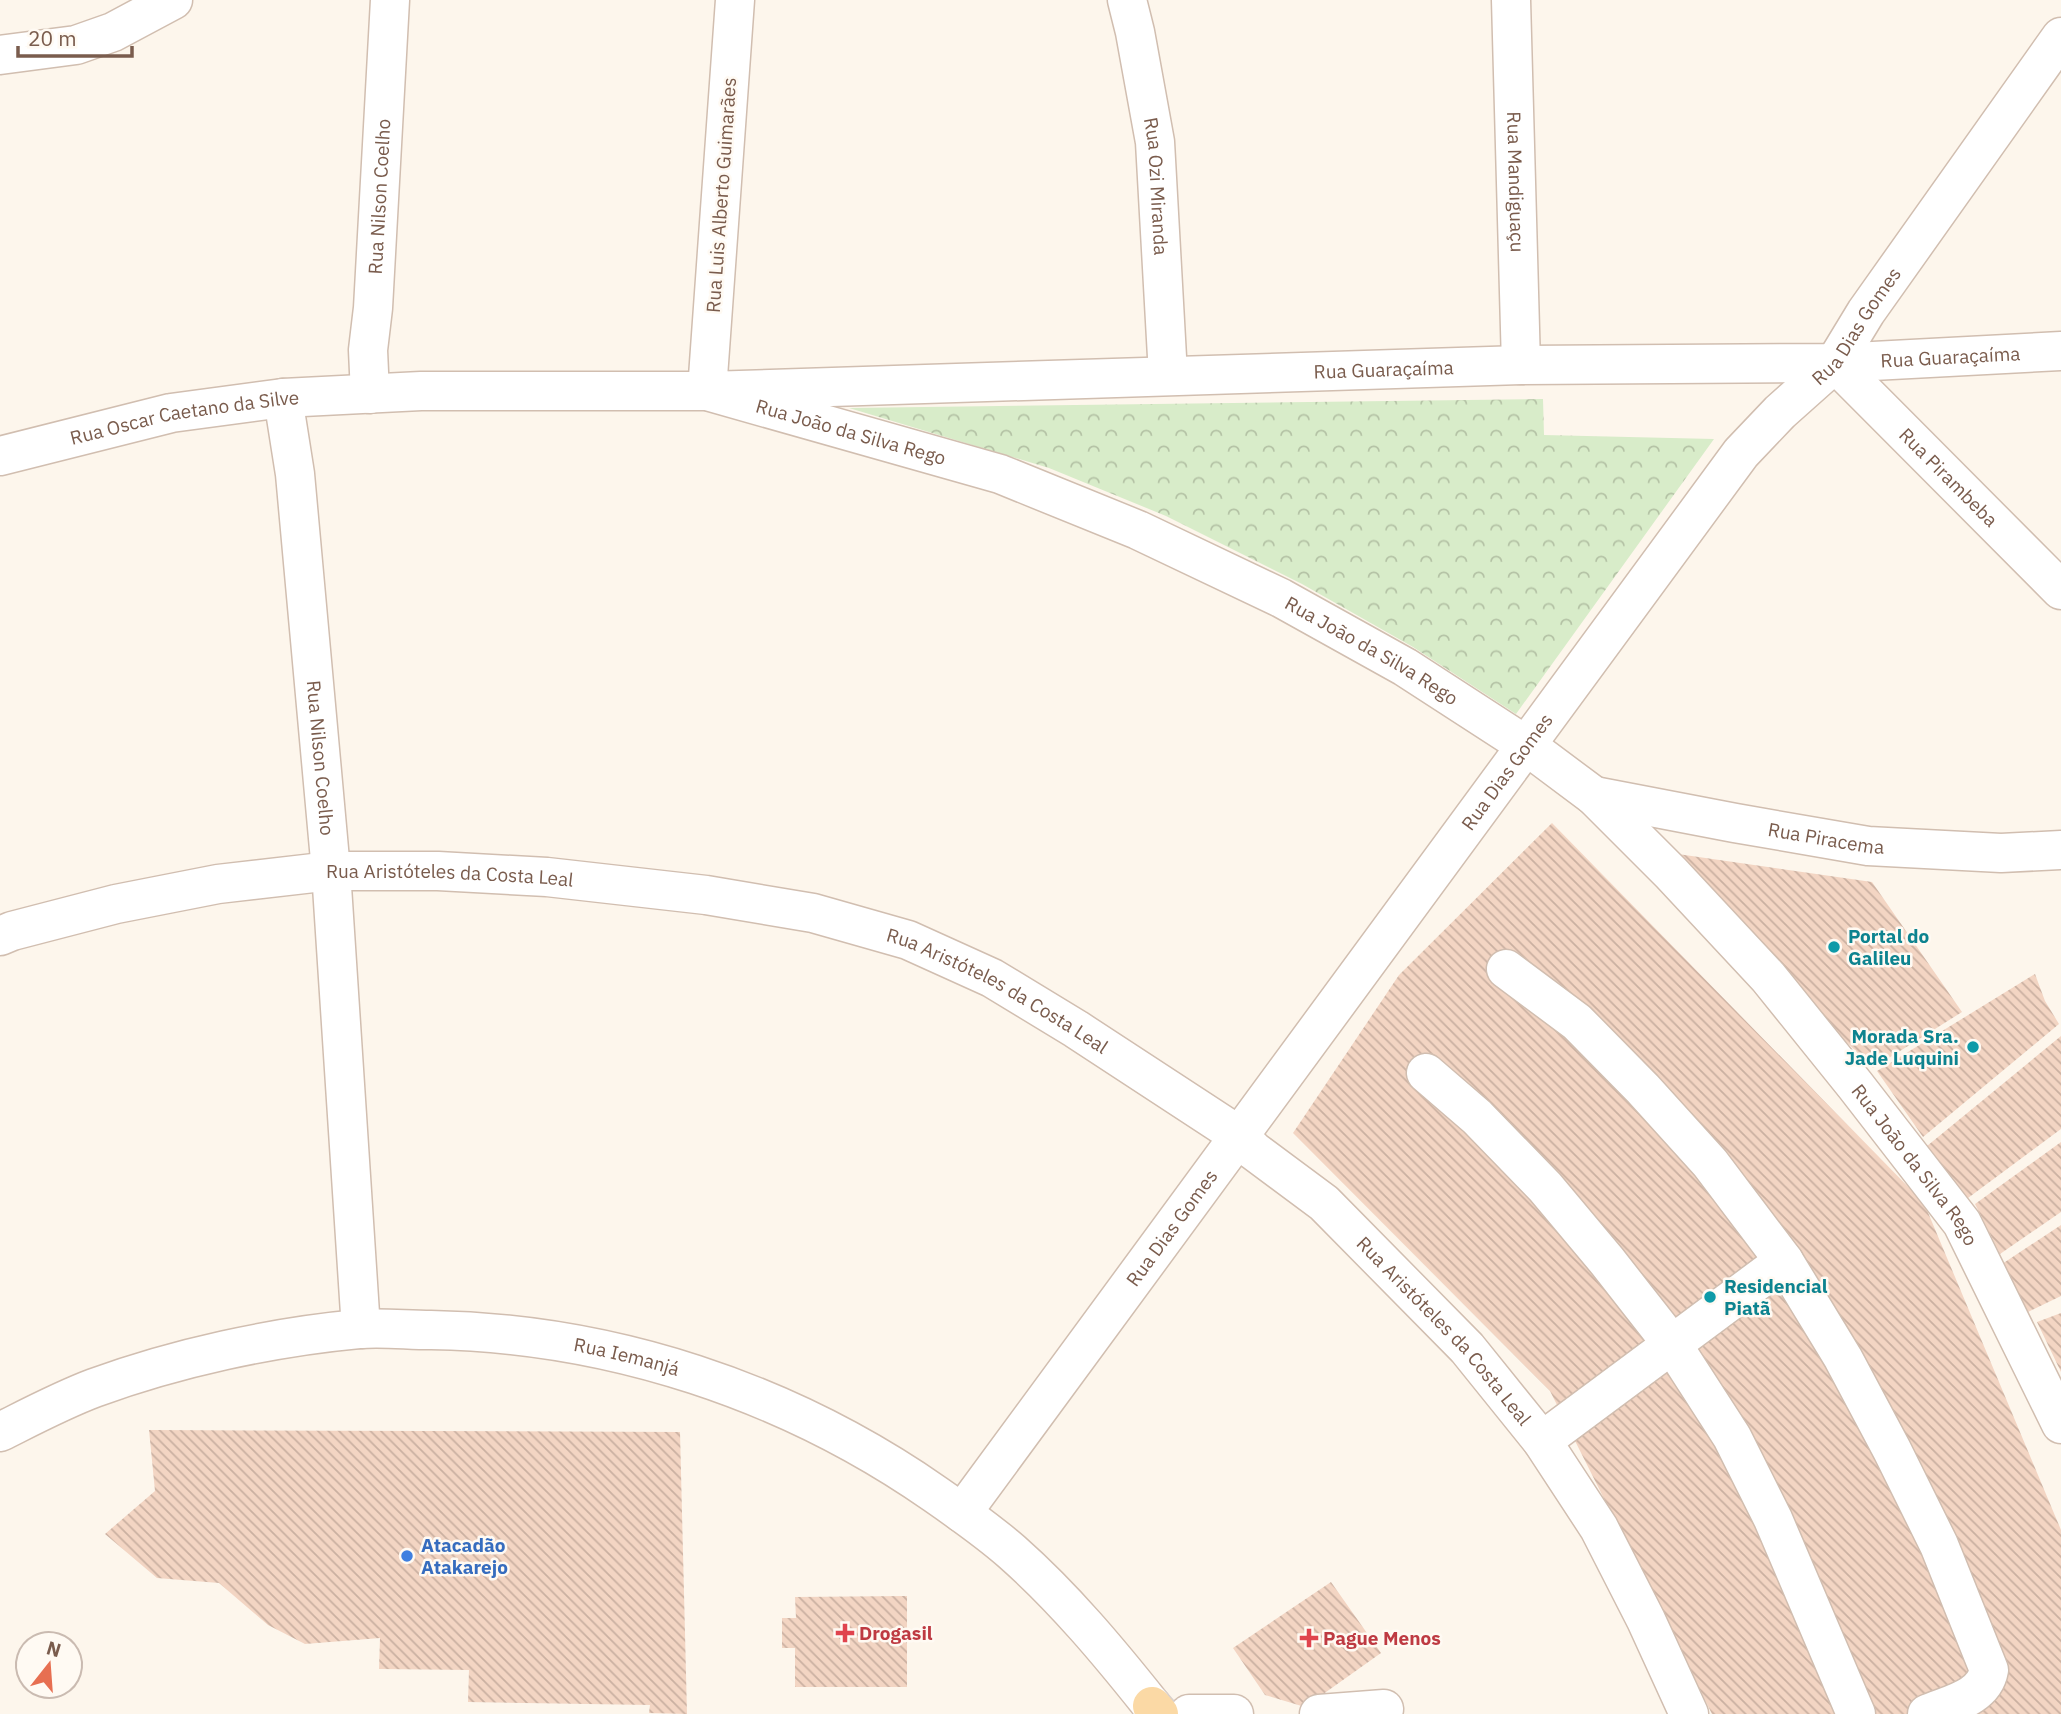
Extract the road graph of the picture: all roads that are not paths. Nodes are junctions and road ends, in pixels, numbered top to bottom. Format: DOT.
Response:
graph roads {
  1 [pos="173,0"];
  2 [pos="390,0"];
  3 [pos="735,0"];
  4 [pos="1127,0"];
  5 [pos="1511,0"];
  6 [pos="2061,37"];
  7 [pos="0,55"];
  8 [pos="2061,351"];
  9 [pos="1835,363"];
  10 [pos="1521,365"];
  11 [pos="1168,375"];
  12 [pos="707,391"];
  13 [pos="370,394"];
  14 [pos="283,398"];
  15 [pos="0,456"];
  16 [pos="2061,590"];
  17 [pos="1527,747"];
  18 [pos="1594,796"];
  19 [pos="2061,850"];
  20 [pos="331,871"];
  21 [pos="0,936"];
  22 [pos="1506,969"];
  23 [pos="1426,1073"];
  24 [pos="1238,1135"];
  25 [pos="1784,1261"];
  26 [pos="362,1329"];
  27 [pos="1672,1344"];
  28 [pos="2061,1424"];
  29 [pos="0,1433"];
  30 [pos="1542,1441"];
  31 [pos="962,1513"];
  32 [pos="1384,1709"];
  33 [pos="1153,1712"];
  34 [pos="1189,1714"];
  35 [pos="1234,1714"];
  36 [pos="1319,1714"];
  37 [pos="1689,1714"];
  38 [pos="1856,1714"];
  39 [pos="1927,1714"];
  1 -- 7 [label="street"];
  2 -- 13 [label="street, Rua Nilson Coelho"];
  3 -- 12 [label="street, Rua Luis Alberto Guimarães"];
  4 -- 11 [label="street, Rua Ozi Miranda"];
  5 -- 10 [label="street, Rua Mandiguaçu"];
  6 -- 9 [label="street, Rua Dias Gomes"];
  8 -- 9 [label="street, Rua Guaraçaíma"];
  9 -- 10 [label="street, Rua Guaraçaíma"];
  9 -- 16 [label="street, Rua Pirambeba"];
  9 -- 17 [label="street, Rua Dias Gomes"];
  10 -- 11 [label="street, Rua Guaraçaíma"];
  11 -- 12 [label="street, Rua Guaraçaíma"];
  12 -- 13 [label="street, Rua João da Silva Rego"];
  12 -- 17 [label="street, Rua João da Silva Rego"];
  13 -- 14 [label="street, Rua Oscar Caetano da Silve"];
  14 -- 15 [label="street, Rua Oscar Caetano da Silve"];
  14 -- 20 [label="street, Rua Nilson Coelho"];
  17 -- 18 [label="street, Rua João da Silva Rego"];
  17 -- 24 [label="street, Rua Dias Gomes"];
  18 -- 19 [label="street, Rua Piracema"];
  18 -- 28 [label="street, Rua João da Silva Rego"];
  20 -- 21 [label="street, Rua Aristóteles da Costa Leal"];
  20 -- 24 [label="street, Rua Aristóteles da Costa Leal"];
  20 -- 26 [label="street, Rua Nilson Coelho"];
  22 -- 25 [label="street"];
  23 -- 27 [label="street"];
  24 -- 30 [label="street, Rua Aristóteles da Costa Leal"];
  24 -- 31 [label="street, Rua Dias Gomes"];
  25 -- 27 [label="street"];
  25 -- 39 [label="street"];
  26 -- 29 [label="street, Rua Iemanjá"];
  26 -- 31 [label="street, Rua Iemanjá"];
  27 -- 30 [label="street"];
  27 -- 38 [label="street"];
  30 -- 37 [label="street, Rua Aristóteles da Costa Leal"];
  31 -- 33 [label="street, Rua Iemanjá"];
  32 -- 36 [label="street"];
  34 -- 35 [label="street"];
}
